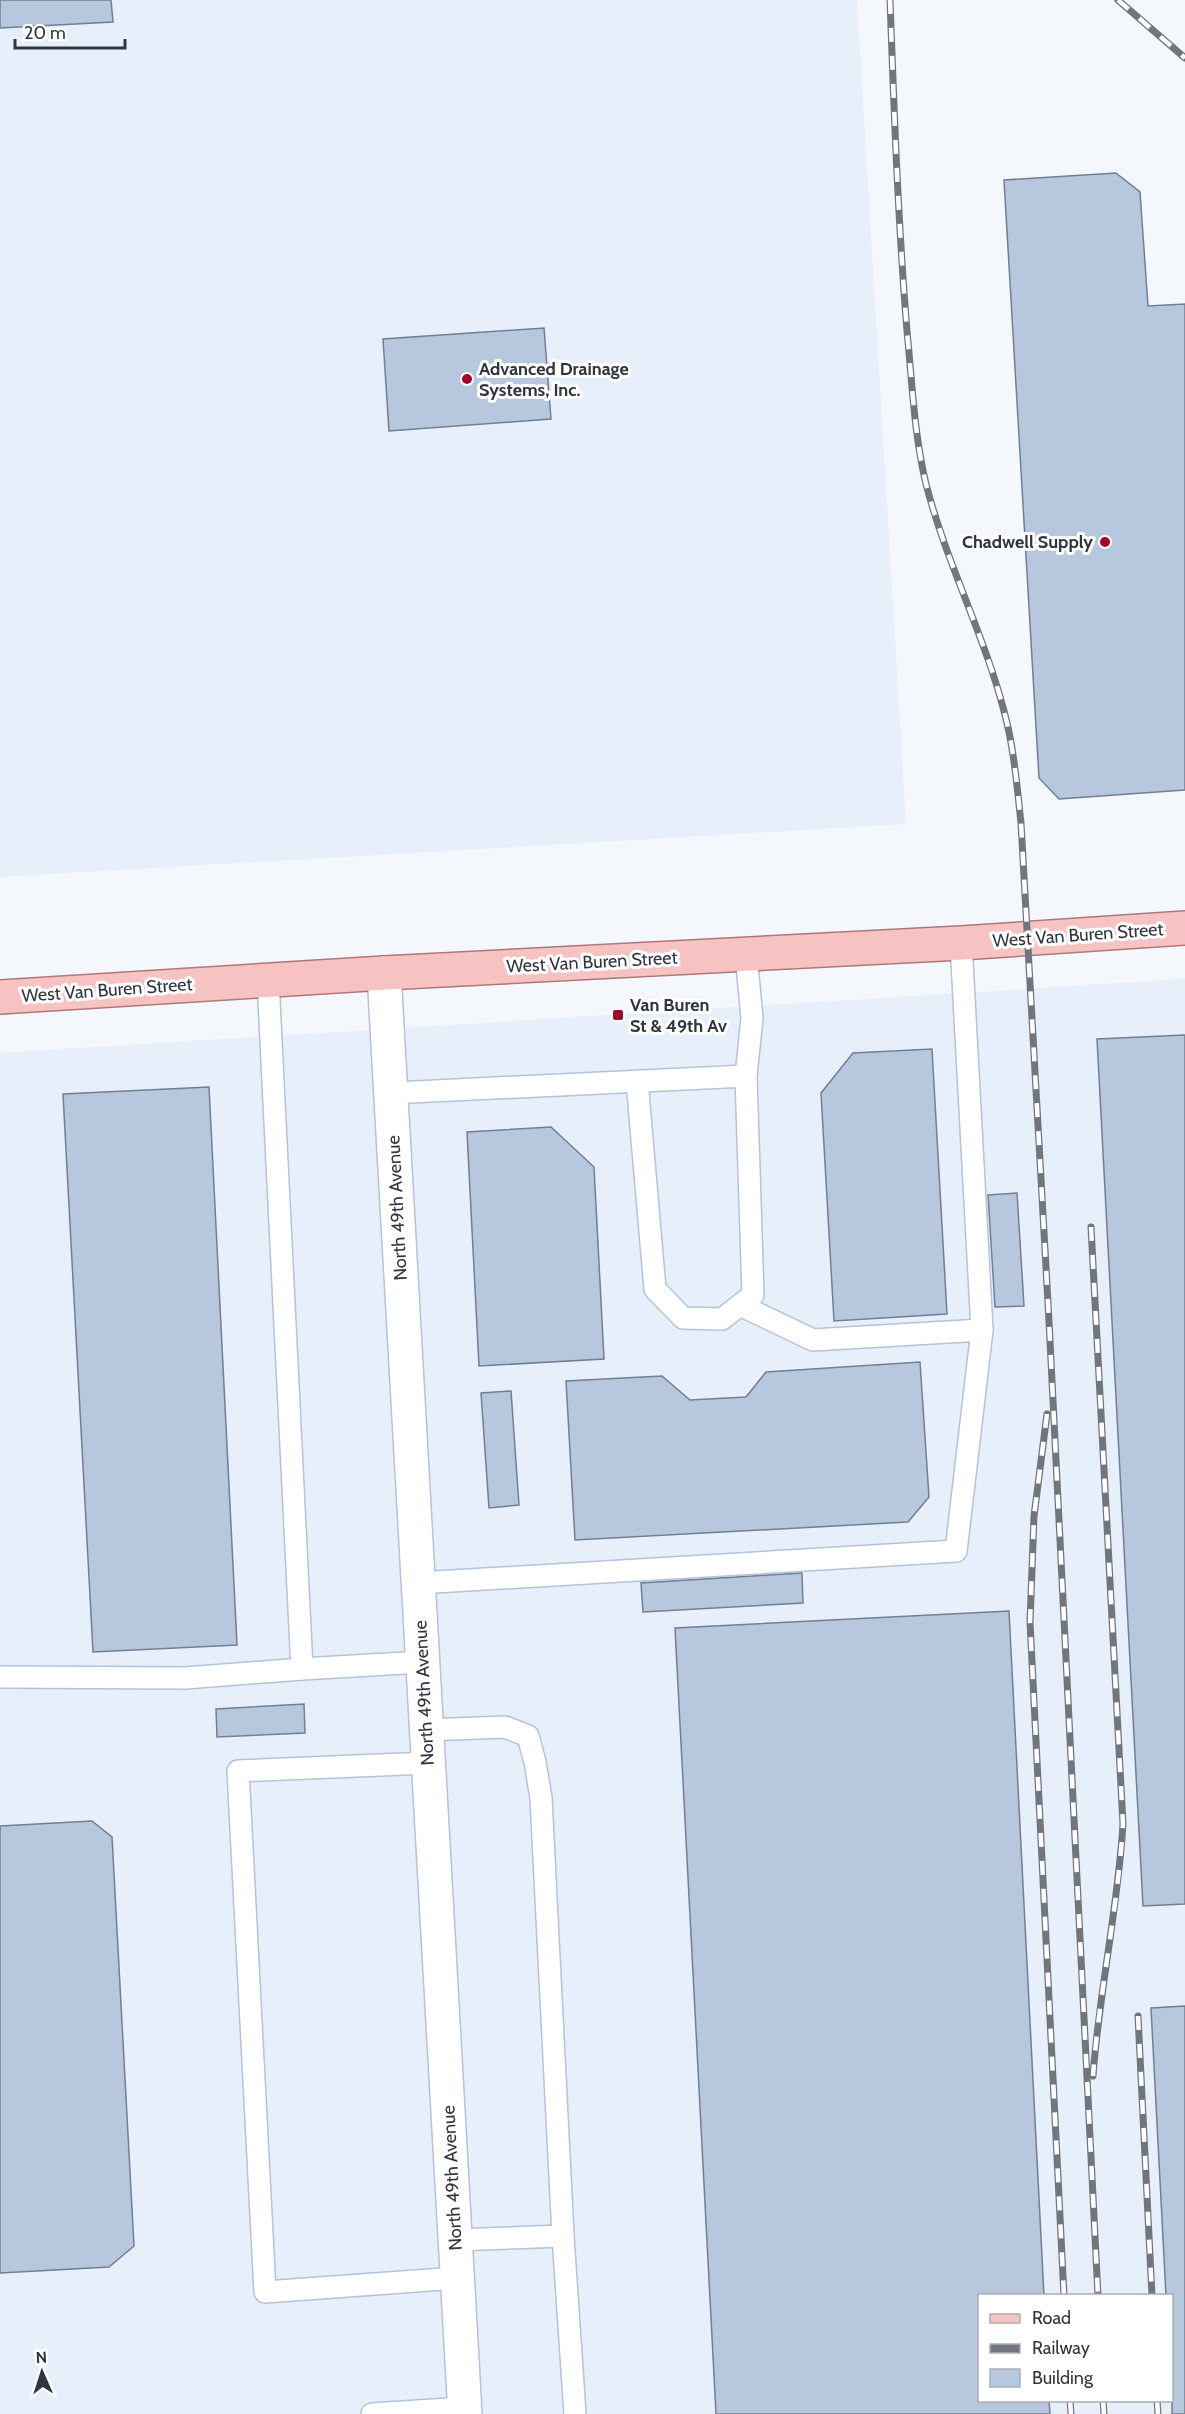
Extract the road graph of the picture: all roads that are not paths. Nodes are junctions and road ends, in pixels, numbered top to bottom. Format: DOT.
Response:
graph roads {
  1 [pos="1185,928"];
  2 [pos="961,943"];
  3 [pos="746,955"];
  4 [pos="384,973"];
  5 [pos="268,980"];
  6 [pos="0,997"];
  7 [pos="746,1076"];
  8 [pos="637,1081"];
  9 [pos="390,1094"];
  10 [pos="740,1305"];
  11 [pos="982,1330"];
  12 [pos="418,1583"];
  13 [pos="422,1662"];
  14 [pos="302,1669"];
  15 [pos="0,1677"];
  16 [pos="426,1730"];
  17 [pos="428,1763"];
  18 [pos="563,2236"];
  19 [pos="455,2240"];
  20 [pos="457,2278"];
  21 [pos="465,2411"];
  22 [pos="372,2414"];
  23 [pos="575,2414"];
  1 -- 2 [label="main road, West Van Buren Street"];
  2 -- 3 [label="main road, West Van Buren Street"];
  2 -- 11 [label="lane"];
  3 -- 4 [label="main road, West Van Buren Street"];
  3 -- 7 [label="lane"];
  4 -- 5 [label="main road, West Van Buren Street"];
  4 -- 9 [label="street, North 49th Avenue"];
  5 -- 6 [label="main road, West Van Buren Street"];
  5 -- 14 [label="lane"];
  7 -- 8 [label="lane"];
  7 -- 10 [label="lane"];
  8 -- 9 [label="lane"];
  8 -- 10 [label="lane"];
  9 -- 12 [label="street, North 49th Avenue"];
  10 -- 11 [label="lane"];
  11 -- 12 [label="lane"];
  12 -- 13 [label="street, North 49th Avenue"];
  13 -- 14 [label="lane"];
  13 -- 16 [label="street, North 49th Avenue"];
  14 -- 15 [label="lane"];
  16 -- 17 [label="street, North 49th Avenue"];
  16 -- 18 [label="lane"];
  17 -- 19 [label="street, North 49th Avenue"];
  17 -- 20 [label="lane"];
  18 -- 19 [label="lane"];
  18 -- 23 [label="lane"];
  19 -- 20 [label="street, North 49th Avenue"];
  20 -- 21 [label="street, North 49th Avenue"];
  21 -- 22 [label="lane"];
}
